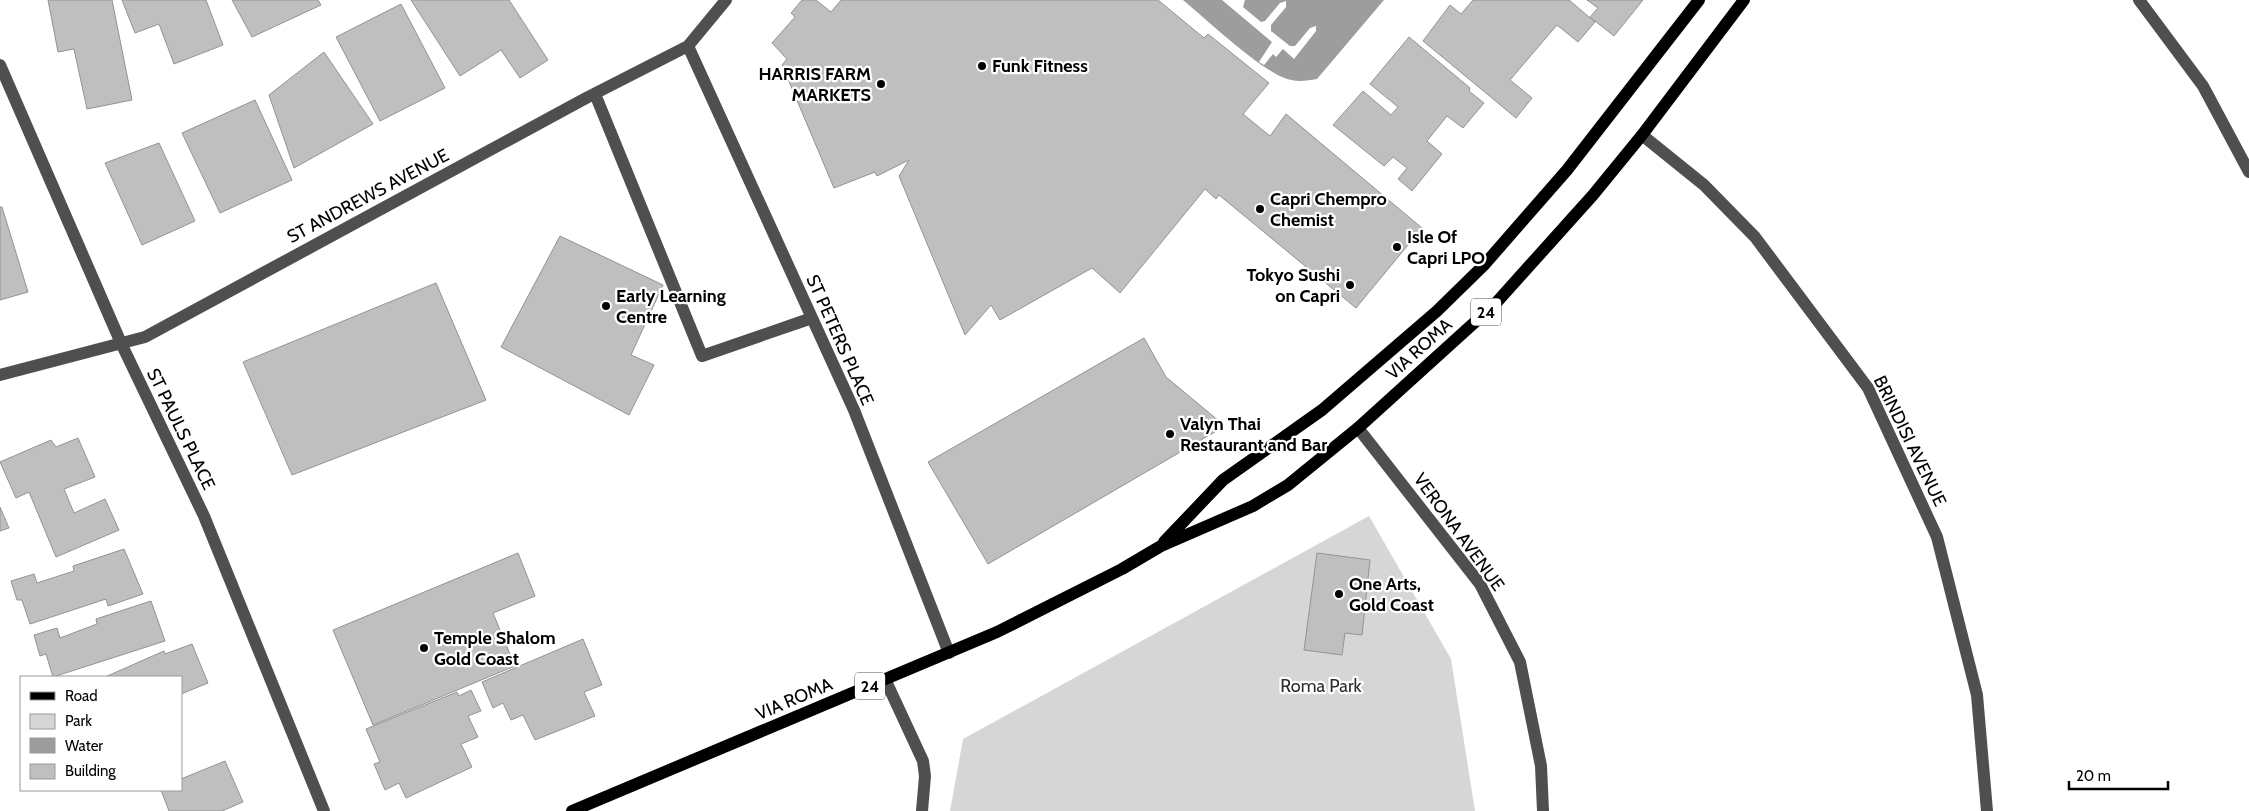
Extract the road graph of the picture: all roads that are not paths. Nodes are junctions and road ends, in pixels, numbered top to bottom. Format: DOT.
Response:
graph roads {
  1 [pos="726,0"];
  2 [pos="1699,0"];
  3 [pos="1744,0"];
  4 [pos="2140,0"];
  5 [pos="688,46"];
  6 [pos="0,65"];
  7 [pos="595,94"];
  8 [pos="1642,135"];
  9 [pos="2249,172"];
  10 [pos="812,318"];
  11 [pos="121,343"];
  12 [pos="0,375"];
  13 [pos="1358,428"];
  14 [pos="1161,546"];
  15 [pos="949,652"];
  16 [pos="885,679"];
  17 [pos="324,811"];
  18 [pos="572,811"];
  19 [pos="922,811"];
  20 [pos="1543,811"];
  21 [pos="1987,811"];
  1 -- 5 [label="street, ST ANDREWS AVENUE"];
  2 -- 14 [label="main road, VIA ROMA / 24"];
  3 -- 8 [label="main road, VIA ROMA / 24"];
  4 -- 9 [label="street"];
  5 -- 7 [label="street, ST ANDREWS AVENUE"];
  5 -- 10 [label="street, ST PETERS PLACE"];
  6 -- 11 [label="street, ST PAULS PLACE"];
  7 -- 10 [label="street"];
  7 -- 11 [label="street, ST ANDREWS AVENUE"];
  8 -- 13 [label="main road, VIA ROMA / 24"];
  8 -- 21 [label="street, BRINDISI AVENUE"];
  10 -- 15 [label="street, ST PETERS PLACE"];
  11 -- 12 [label="street, ST ANDREWS AVENUE"];
  11 -- 17 [label="street, ST PAULS PLACE"];
  13 -- 14 [label="main road, VIA ROMA / 24"];
  13 -- 20 [label="street, VERONA AVENUE"];
  14 -- 15 [label="main road, VIA ROMA / 24"];
  15 -- 16 [label="main road, VIA ROMA / 24"];
  16 -- 18 [label="main road, VIA ROMA / 24"];
  16 -- 19 [label="street"];
}
